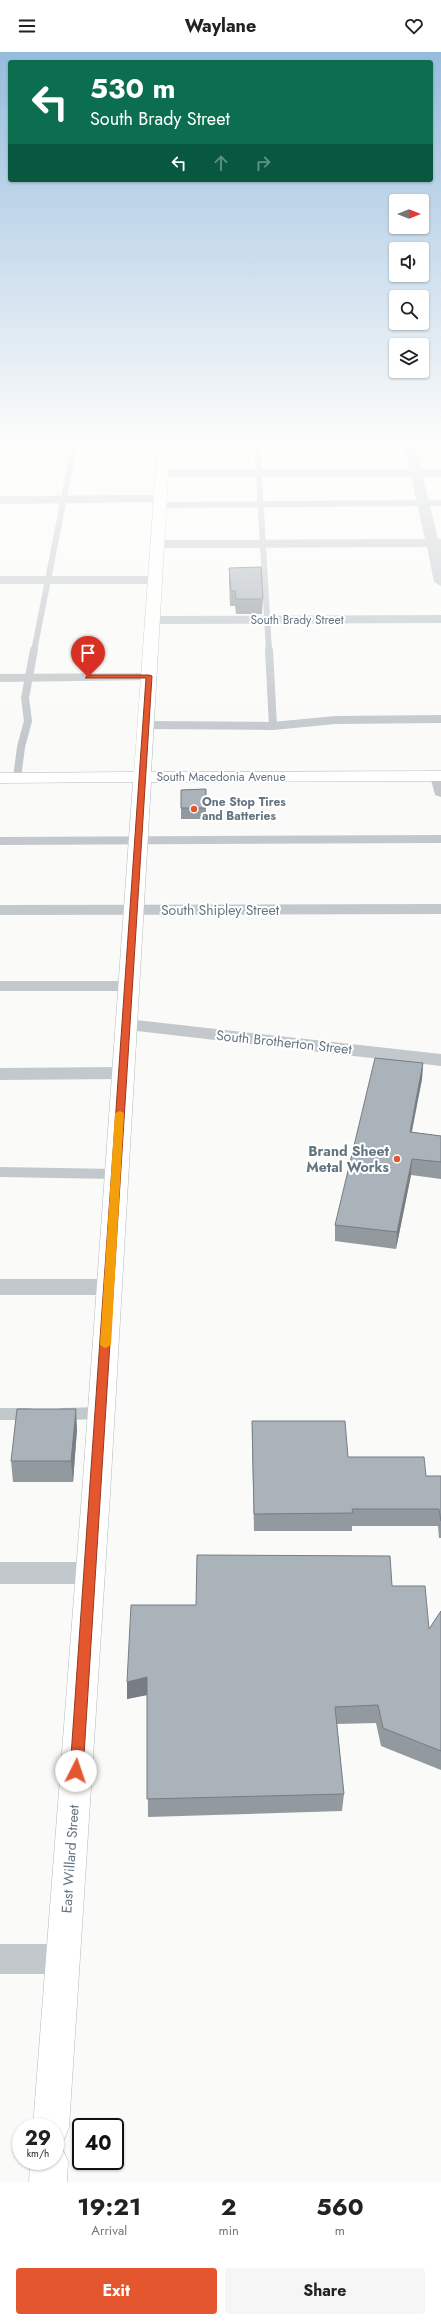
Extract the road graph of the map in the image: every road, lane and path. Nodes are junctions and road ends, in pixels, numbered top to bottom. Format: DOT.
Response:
graph roads {
  1 [pos="56,541"];
  2 [pos="436,543"];
  3 [pos="158,544"];
  4 [pos="262,544"];
  5 [pos="0,580"];
  6 [pos="47,580"];
  7 [pos="155,580"];
  8 [pos="441,581"];
  9 [pos="441,619"];
  10 [pos="153,620"];
  11 [pos="267,620"];
  12 [pos="149,676"];
  13 [pos="0,678"];
  14 [pos="28,678"];
  15 [pos="441,719"];
  16 [pos="146,725"];
  17 [pos="273,726"];
  18 [pos="0,778"];
  19 [pos="17,778"];
  20 [pos="142,778"];
  21 [pos="440,782"];
  22 [pos="441,839"];
  23 [pos="138,840"];
  24 [pos="0,841"];
  25 [pos="441,909"];
  26 [pos="0,910"];
  27 [pos="134,910"];
  28 [pos="0,986"];
  29 [pos="129,986"];
  30 [pos="127,1025"];
  31 [pos="441,1060"];
  32 [pos="122,1073"];
  33 [pos="0,1074"];
  34 [pos="0,1172"];
  35 [pos="116,1174"];
  36 [pos="0,1287"];
  37 [pos="109,1288"];
  38 [pos="101,1413"];
  39 [pos="0,1414"];
  40 [pos="38,1414"];
  41 [pos="53,1414"];
  42 [pos="0,1573"];
  43 [pos="90,1573"];
  44 [pos="0,1959"];
  45 [pos="63,1959"];
  46 [pos="52,2118"];
  47 [pos="49,2170"];
  48 [pos="48,2182"];
  1 -- 6 [label="lane"];
  2 -- 4 [label="street"];
  2 -- 8 [label="street"];
  3 -- 4 [label="street"];
  3 -- 7 [label="street, East Willard Street"];
  4 -- 11 [label="lane"];
  5 -- 6 [label="street"];
  6 -- 7 [label="street"];
  6 -- 14 [label="lane"];
  7 -- 10 [label="street, East Willard Street"];
  9 -- 11 [label="street, South Brady Street"];
  10 -- 11 [label="street, South Brady Street"];
  10 -- 12 [label="street, East Willard Street"];
  11 -- 17 [label="lane"];
  12 -- 14 [label="street"];
  12 -- 16 [label="street, East Willard Street"];
  13 -- 14 [label="street"];
  14 -- 19 [label="lane"];
  15 -- 17 [label="lane"];
  16 -- 17 [label="lane"];
  16 -- 20 [label="street, East Willard Street"];
  18 -- 19 [label="street, South Macedonia Avenue"];
  19 -- 20 [label="street, South Macedonia Avenue"];
  20 -- 21 [label="street, South Macedonia Avenue"];
  20 -- 23 [label="street, East Willard Street"];
  22 -- 23 [label="lane"];
  23 -- 24 [label="lane"];
  23 -- 27 [label="street, East Willard Street"];
  25 -- 27 [label="street, South Shipley Street"];
  26 -- 27 [label="street, South Shipley Street"];
  27 -- 29 [label="street, East Willard Street"];
  28 -- 29 [label="lane"];
  29 -- 30 [label="street, East Willard Street"];
  30 -- 31 [label="street, South Brotherton Street"];
  30 -- 32 [label="street, East Willard Street"];
  32 -- 33 [label="street"];
  32 -- 35 [label="street, East Willard Street"];
  34 -- 35 [label="lane"];
  35 -- 37 [label="street, East Willard Street"];
  36 -- 37 [label="street"];
  37 -- 38 [label="street, East Willard Street"];
  38 -- 41 [label="lane"];
  38 -- 43 [label="street, East Willard Street"];
  39 -- 40 [label="lane"];
  42 -- 43 [label="street"];
  43 -- 45 [label="street, East Willard Street"];
  44 -- 45 [label="street"];
  45 -- 46 [label="street, East Willard Street"];
  47 -- 48 [label="street"];
}
